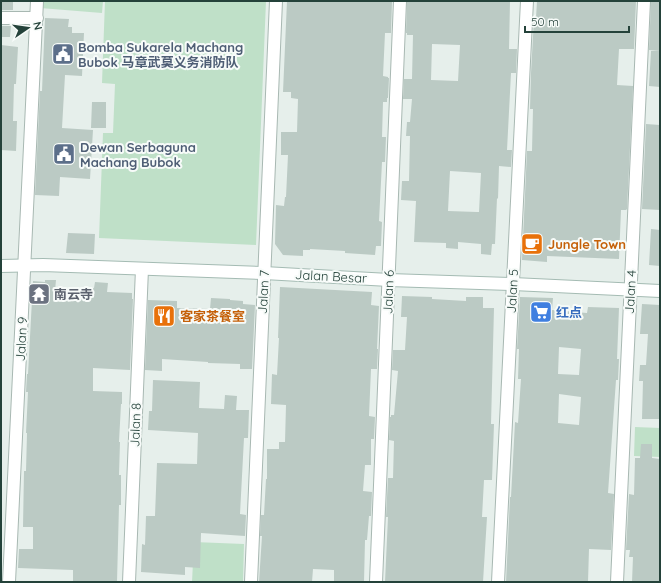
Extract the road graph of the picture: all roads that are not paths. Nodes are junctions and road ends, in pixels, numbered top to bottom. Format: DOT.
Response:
graph roads {
  1 [pos="37,1"];
  2 [pos="276,1"];
  3 [pos="400,1"];
  4 [pos="527,1"];
  5 [pos="644,1"];
  6 [pos="1,18"];
  7 [pos="37,18"];
  8 [pos="1,266"];
  9 [pos="24,266"];
  10 [pos="142,269"];
  11 [pos="264,273"];
  12 [pos="389,280"];
  13 [pos="513,284"];
  14 [pos="630,290"];
  15 [pos="660,291"];
  16 [pos="9,582"];
  17 [pos="129,582"];
  18 [pos="251,582"];
  19 [pos="376,582"];
  20 [pos="498,582"];
  21 [pos="617,582"];
  1 -- 7 [label="street, Jalan 9"];
  2 -- 11 [label="street, Jalan 7"];
  3 -- 12 [label="street, Jalan 6"];
  4 -- 13 [label="street, Jalan 5"];
  5 -- 14 [label="street, Jalan 4"];
  6 -- 7 [label="street"];
  7 -- 9 [label="street, Jalan 9"];
  8 -- 9 [label="street, Jalan Besar"];
  9 -- 10 [label="street, Jalan Besar"];
  9 -- 16 [label="street, Jalan 9"];
  10 -- 11 [label="street, Jalan Besar"];
  10 -- 17 [label="street, Jalan 8"];
  11 -- 12 [label="street, Jalan Besar"];
  11 -- 18 [label="street, Jalan 7"];
  12 -- 13 [label="street, Jalan Besar"];
  12 -- 19 [label="street, Jalan 6"];
  13 -- 14 [label="street, Jalan Besar"];
  13 -- 20 [label="street, Jalan 5"];
  14 -- 15 [label="street, Jalan Besar"];
  14 -- 21 [label="street, Jalan 4"];
}
